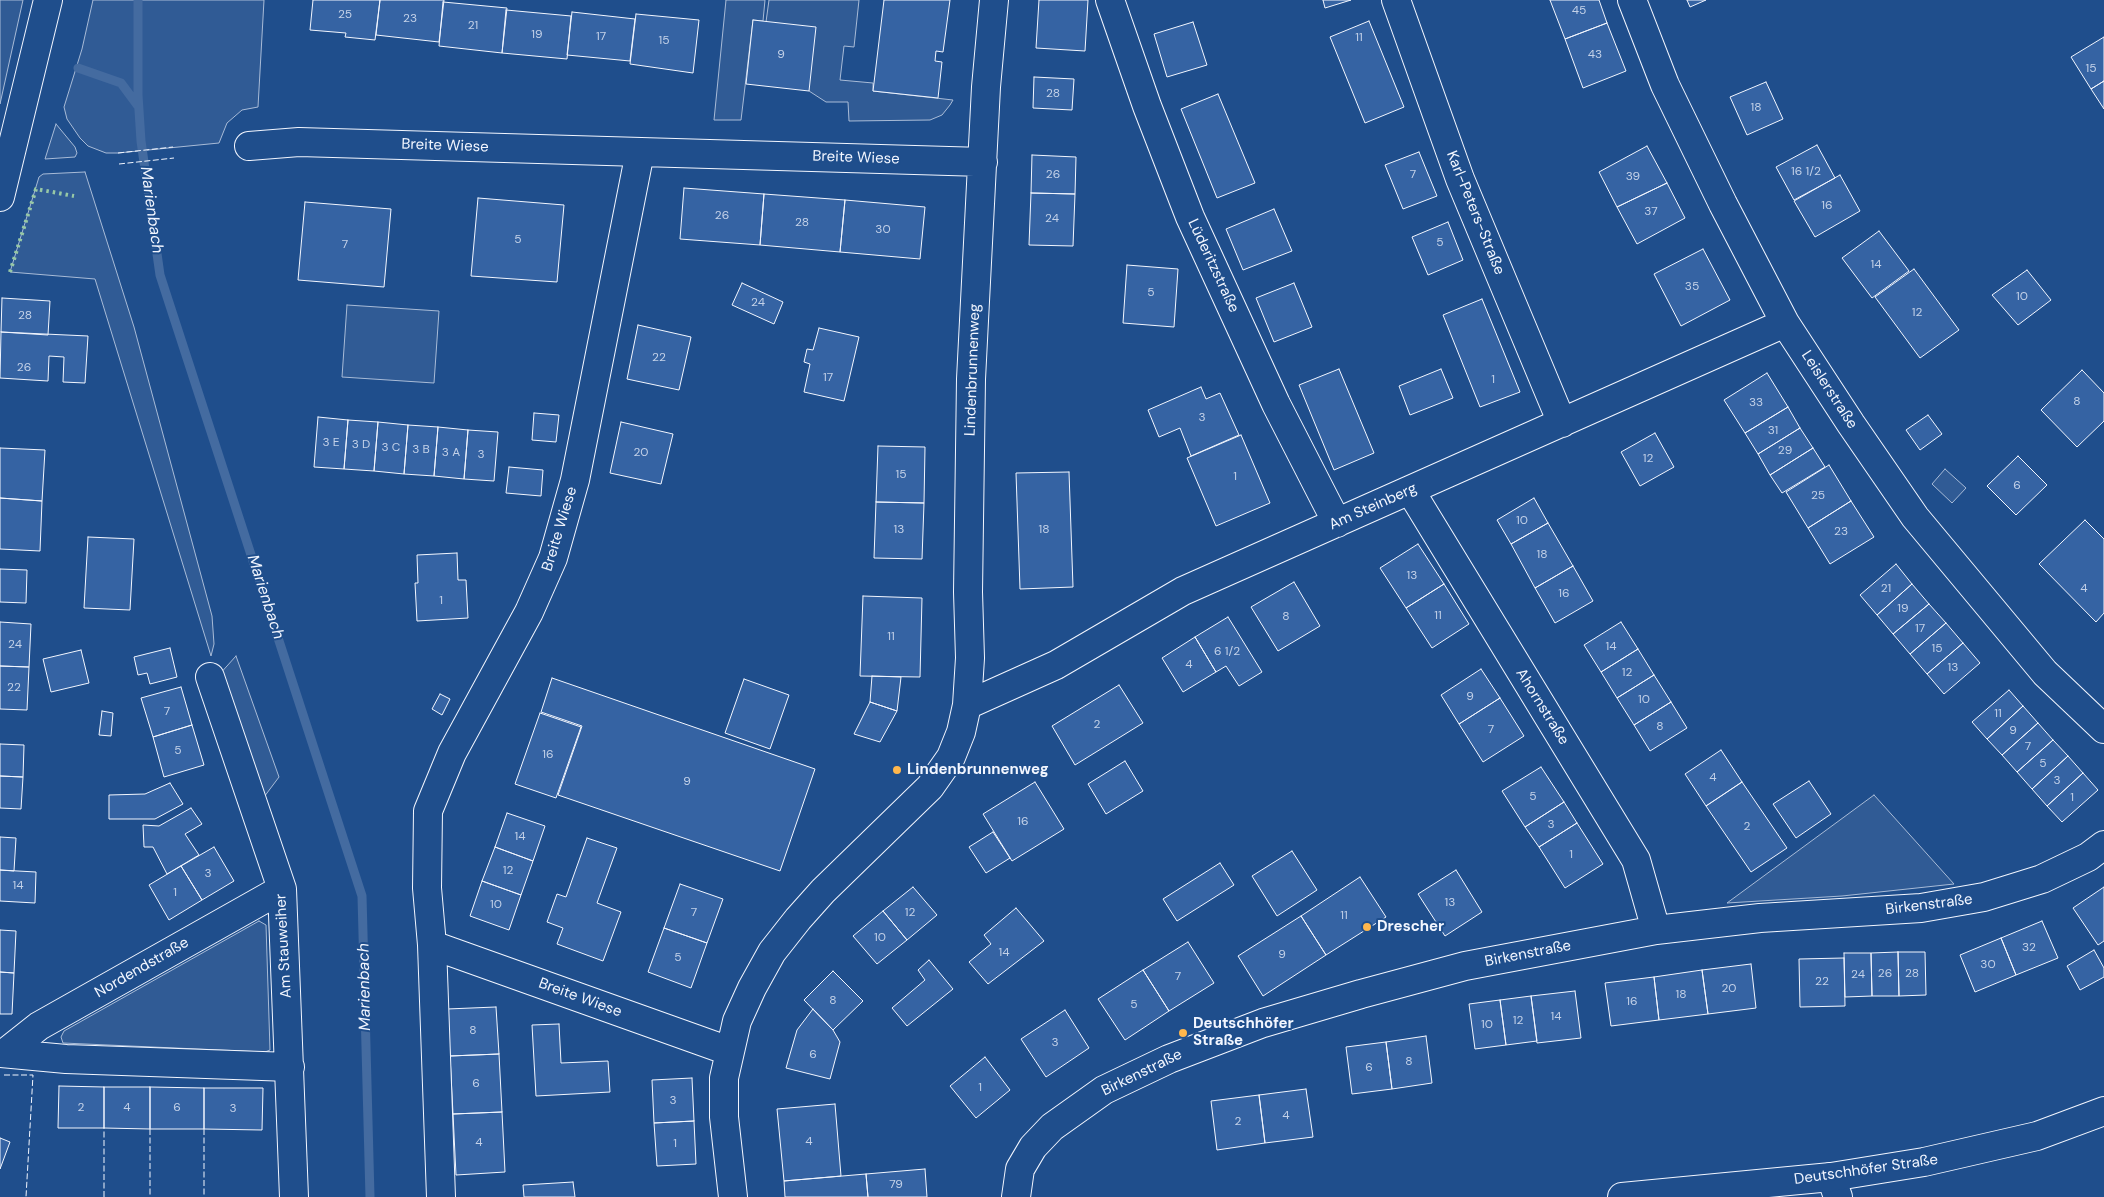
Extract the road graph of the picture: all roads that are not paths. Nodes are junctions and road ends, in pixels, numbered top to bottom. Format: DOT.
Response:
graph roads {
  1 [pos="48,0"];
  2 [pos="994,0"];
  3 [pos="1110,0"];
  4 [pos="1396,0"];
  5 [pos="1632,0"];
  6 [pos="249,146"];
  7 [pos="640,152"];
  8 [pos="983,162"];
  9 [pos="0,197"];
  10 [pos="1786,323"];
  11 [pos="1562,423"];
  12 [pos="1410,490"];
  13 [pos="1337,523"];
  14 [pos="210,677"];
  15 [pos="967,705"];
  16 [pos="2104,729"];
  17 [pos="2104,846"];
  18 [pos="282,889"];
  19 [pos="1656,930"];
  20 [pos="432,944"];
  21 [pos="729,1051"];
  22 [pos="2,1053"];
  23 [pos="290,1068"];
  24 [pos="2104,1111"];
  25 [pos="1834,1187"];
  26 [pos="294,1197"];
  27 [pos="441,1197"];
  28 [pos="733,1197"];
  29 [pos="1016,1197"];
  30 [pos="1622,1197"];
  1 -- 9 [label="street"];
  2 -- 8 [label="street, Lindenbrunnenweg"];
  3 -- 13 [label="street, Lüderitzstraße"];
  4 -- 11 [label="street, Karl-Peters-Straße"];
  5 -- 10 [label="street, Leislerstraße"];
  6 -- 7 [label="street, Breite Wiese"];
  7 -- 8 [label="street, Breite Wiese"];
  7 -- 20 [label="street, Breite Wiese"];
  8 -- 15 [label="street, Lindenbrunnenweg"];
  10 -- 11 [label="street, Am Steinberg"];
  10 -- 16 [label="street, Leislerstraße"];
  11 -- 12 [label="street, Am Steinberg"];
  12 -- 13 [label="street, Am Steinberg"];
  12 -- 19 [label="street, Ahornstraße"];
  13 -- 15 [label="street, Am Steinberg"];
  14 -- 18 [label="street, Am Stauweiher"];
  15 -- 21 [label="street, Lindenbrunnenweg"];
  17 -- 19 [label="street, Birkenstraße"];
  18 -- 22 [label="street, Nordendstraße"];
  18 -- 23 [label="street, Am Stauweiher"];
  19 -- 29 [label="street, Birkenstraße"];
  20 -- 21 [label="street, Breite Wiese"];
  20 -- 27 [label="street, Breite Wiese"];
  21 -- 28 [label="street, Lindenbrunnenweg"];
  22 -- 23 [label="street, Nordendstraße"];
  23 -- 26 [label="street, Am Stauweiher"];
  24 -- 25 [label="street, Deutschhöfer Straße"];
  25 -- 30 [label="street, Deutschhöfer Straße"];
}
